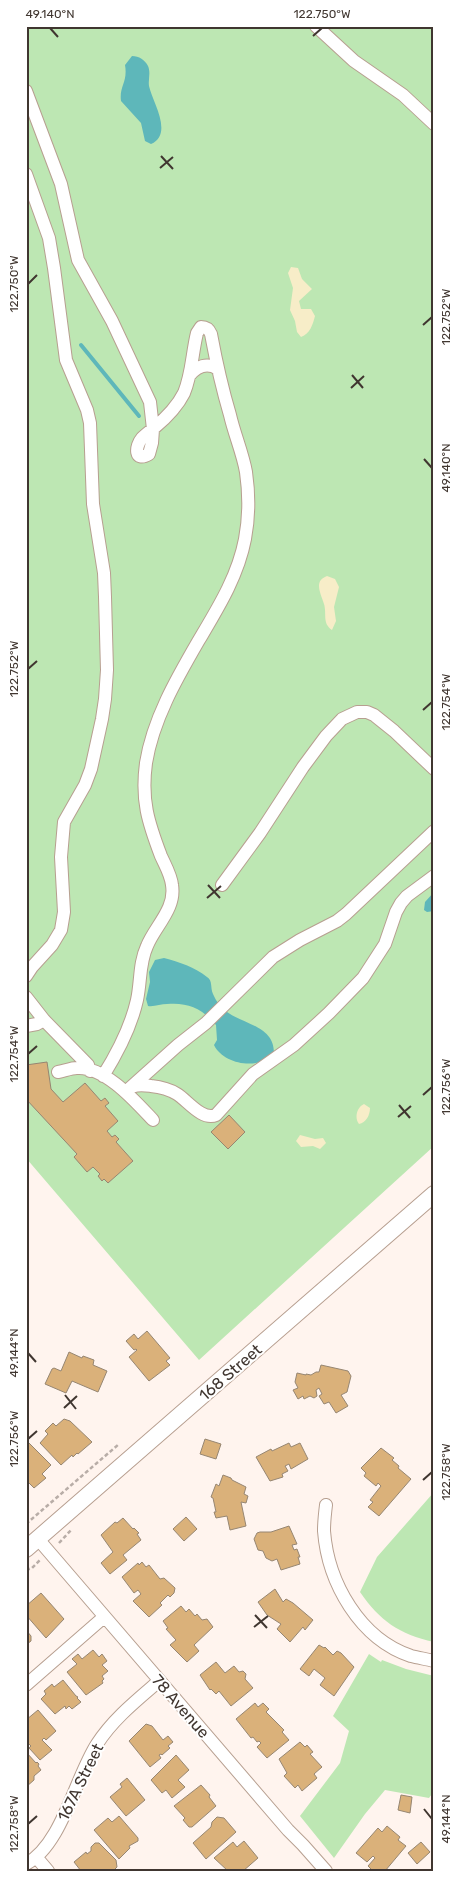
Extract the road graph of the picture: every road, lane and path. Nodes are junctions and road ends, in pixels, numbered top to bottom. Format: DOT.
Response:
graph roads {
  1 [pos="316,26"];
  2 [pos="26,91"];
  3 [pos="434,124"];
  4 [pos="26,174"];
  5 [pos="218,369"];
  6 [pos="189,376"];
  7 [pos="151,406"];
  8 [pos="169,413"];
  9 [pos="434,769"];
  10 [pos="434,831"];
  11 [pos="434,876"];
  12 [pos="222,885"];
  13 [pos="26,976"];
  14 [pos="26,997"];
  15 [pos="44,1020"];
  16 [pos="26,1026"];
  17 [pos="90,1071"];
  18 [pos="58,1072"];
  19 [pos="103,1076"];
  20 [pos="129,1089"];
  21 [pos="153,1120"];
  22 [pos="434,1194"];
  23 [pos="119,1444"];
  24 [pos="326,1505"];
  25 [pos="26,1524"];
  26 [pos="32,1544"];
  27 [pos="32,1568"];
  28 [pos="26,1570"];
  29 [pos="104,1617"];
  30 [pos="434,1661"];
  31 [pos="159,1681"];
  32 [pos="26,1685"];
  33 [pos="32,1861"];
  34 [pos="48,1871"];
  35 [pos="326,1871"];
  1 -- 3 [label="street"];
  2 -- 7 [label="street"];
  4 -- 13 [label="street"];
  5 -- 6 [label="street"];
  5 -- 6 [label="street"];
  5 -- 19 [label="street"];
  6 -- 8 [label="street"];
  7 -- 8 [label="street"];
  7 -- 8 [label="street"];
  9 -- 12 [label="street"];
  10 -- 20 [label="street"];
  11 -- 20 [label="street"];
  14 -- 15 [label="street"];
  15 -- 16 [label="street"];
  15 -- 17 [label="street"];
  17 -- 18 [label="street"];
  17 -- 19 [label="street"];
  19 -- 20 [label="street"];
  20 -- 21 [label="street"];
  22 -- 26 [label="main road, 168 Street"];
  23 -- 25 [label="path"];
  24 -- 30 [label="street"];
  26 -- 29 [label="street, 78 Avenue"];
  27 -- 28 [label="path"];
  29 -- 31 [label="street, 78 Avenue"];
  29 -- 32 [label="street"];
  31 -- 33 [label="street, 167A Street"];
  31 -- 35 [label="street, 78 Avenue"];
  33 -- 34 [label="street"];
}
